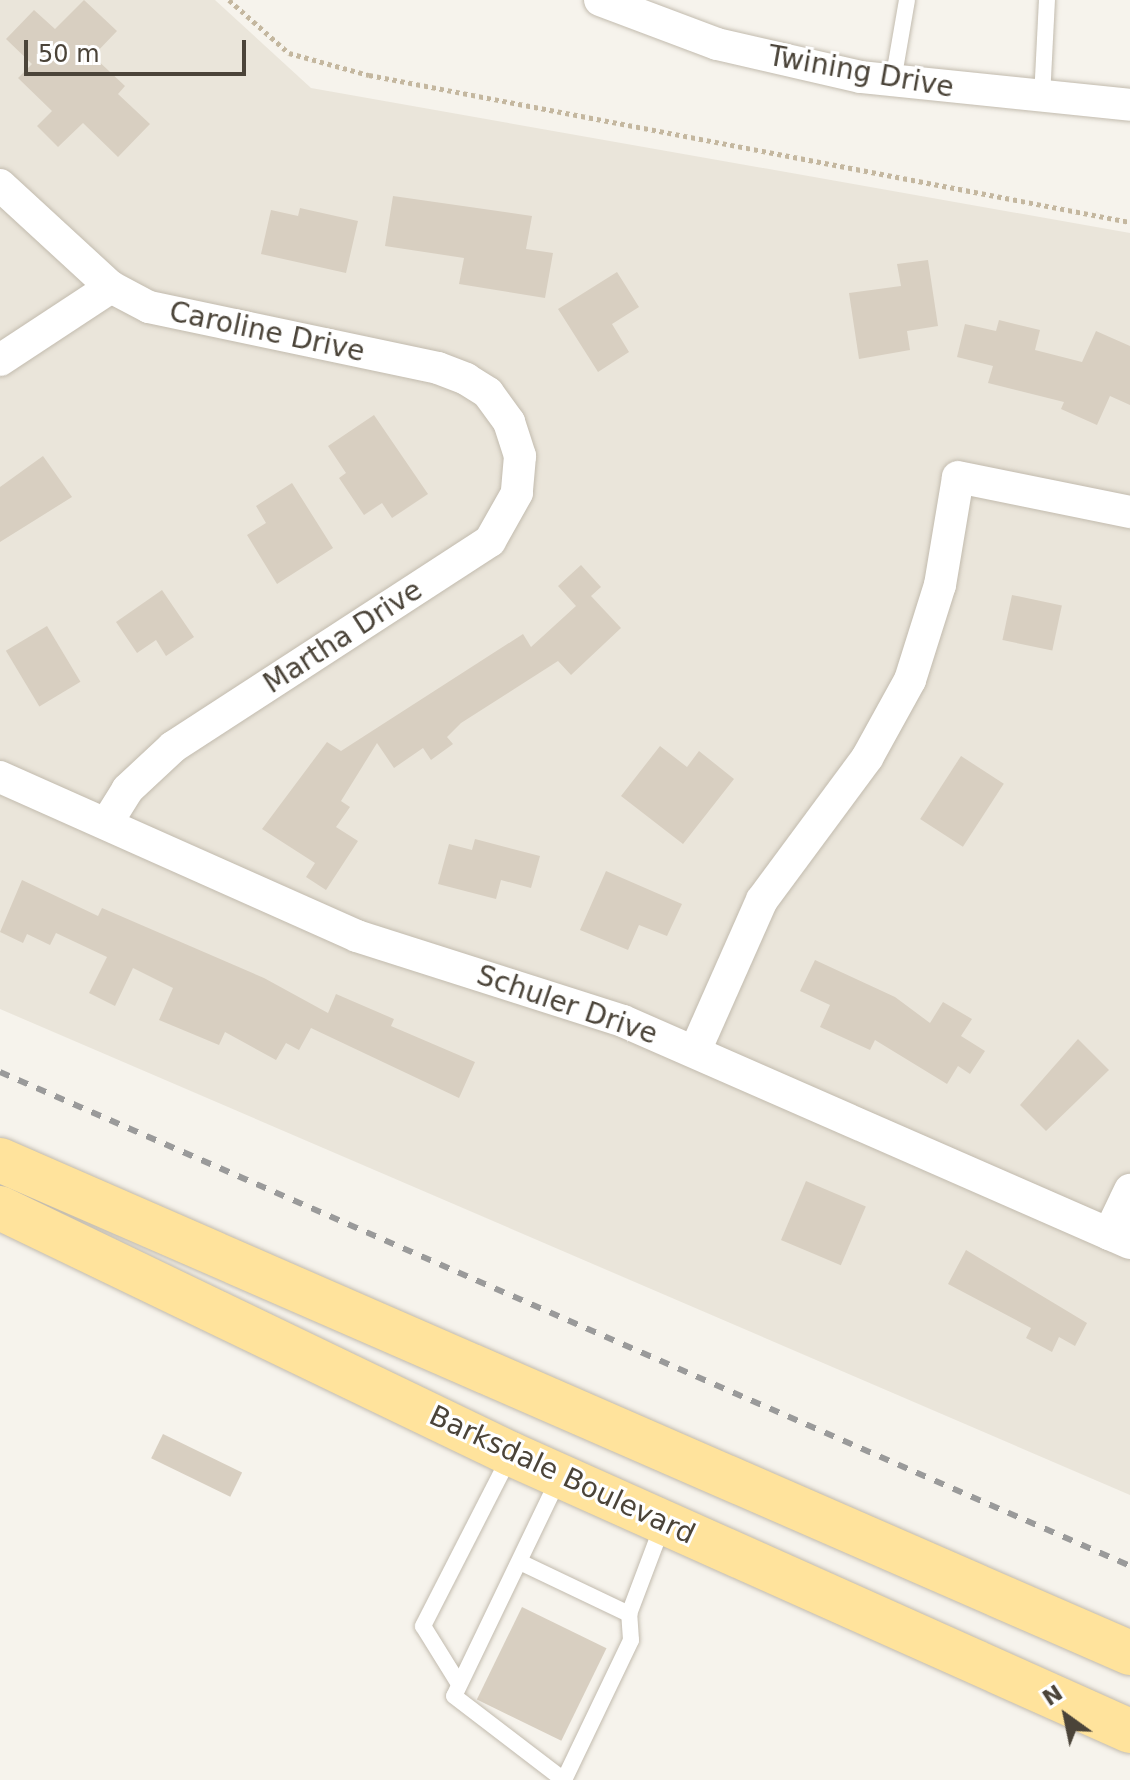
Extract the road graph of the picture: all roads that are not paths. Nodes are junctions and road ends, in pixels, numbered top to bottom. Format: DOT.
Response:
graph roads {
  1 [pos="600,0"];
  2 [pos="907,0"];
  3 [pos="1047,0"];
  4 [pos="893,81"];
  5 [pos="1042,98"];
  6 [pos="1130,105"];
  7 [pos="0,185"];
  8 [pos="111,287"];
  9 [pos="0,360"];
  10 [pos="509,422"];
  11 [pos="1130,512"];
  12 [pos="0,777"];
  13 [pos="107,823"];
  14 [pos="695,1051"];
  15 [pos="0,1160"];
  16 [pos="1130,1190"];
  17 [pos="0,1208"];
  18 [pos="157,1229"];
  19 [pos="1120,1238"];
  20 [pos="136,1273"];
  21 [pos="540,1395"];
  22 [pos="511,1454"];
  23 [pos="560,1476"];
  24 [pos="664,1523"];
  25 [pos="522,1563"];
  26 [pos="629,1614"];
  27 [pos="1130,1653"];
  28 [pos="459,1684"];
  29 [pos="1130,1731"];
  30 [pos="564,1780"];
  1 -- 4 [label="street, Twining Drive"];
  2 -- 4 [label="lane"];
  3 -- 5 [label="lane"];
  4 -- 5 [label="street, Twining Drive"];
  5 -- 6 [label="street, Twining Drive"];
  7 -- 8 [label="street, Caroline Drive"];
  8 -- 9 [label="street"];
  8 -- 10 [label="street, Caroline Drive"];
  10 -- 13 [label="street, Martha Drive"];
  11 -- 14 [label="street"];
  12 -- 13 [label="street, Schuler Drive"];
  13 -- 14 [label="street, Schuler Drive"];
  14 -- 19 [label="street, Schuler Drive"];
  15 -- 18 [label="main road"];
  16 -- 19 [label="street"];
  17 -- 20 [label="main road, Barksdale Boulevard"];
  18 -- 20 [label="main road"];
  18 -- 21 [label="main road"];
  20 -- 22 [label="main road, Barksdale Boulevard"];
  21 -- 22 [label="main road"];
  21 -- 27 [label="main road"];
  22 -- 23 [label="main road, Barksdale Boulevard"];
  22 -- 28 [label="lane"];
  23 -- 24 [label="main road, Barksdale Boulevard"];
  23 -- 25 [label="lane"];
  24 -- 26 [label="lane"];
  24 -- 29 [label="main road, Barksdale Boulevard"];
  25 -- 26 [label="lane"];
  25 -- 28 [label="lane"];
  26 -- 30 [label="lane"];
  28 -- 30 [label="lane"];
}
